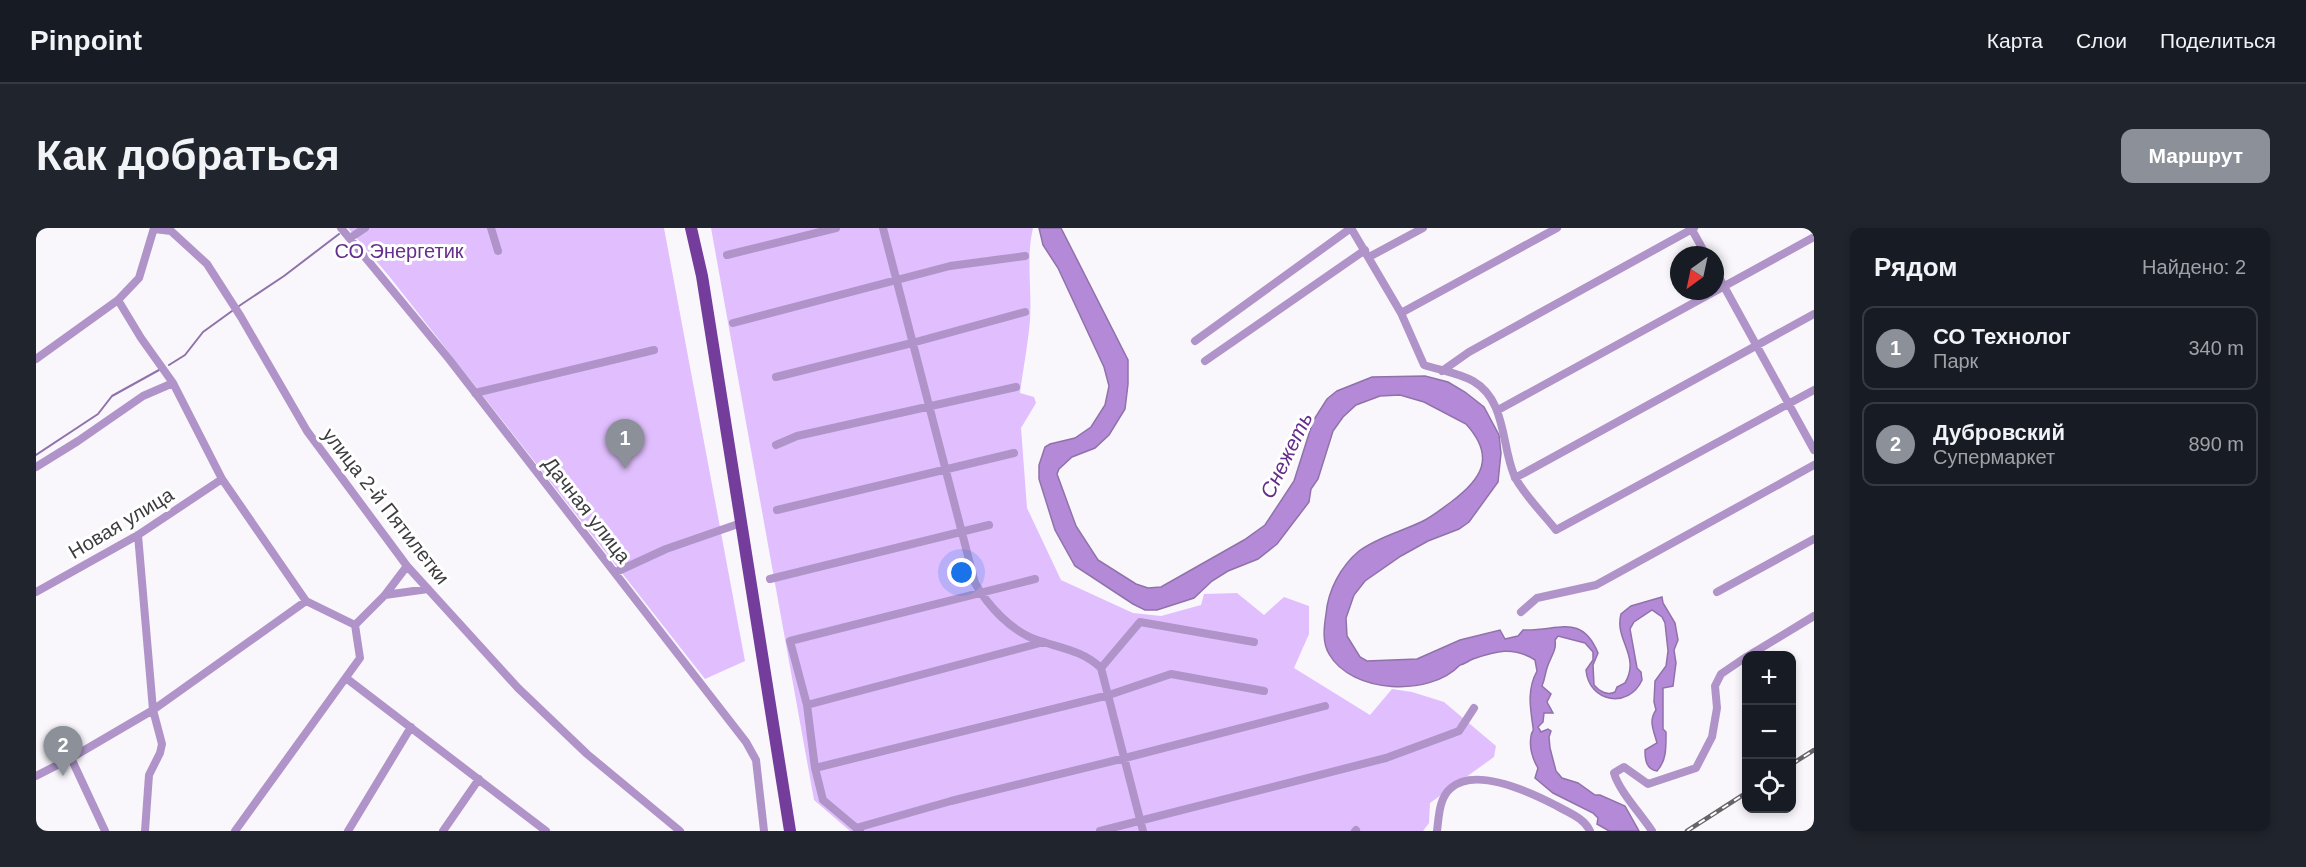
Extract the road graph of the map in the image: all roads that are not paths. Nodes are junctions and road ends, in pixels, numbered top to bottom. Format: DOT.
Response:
graph roads {
  1 [pos="341,228"];
  2 [pos="365,228"];
  3 [pos="491,228"];
  4 [pos="691,228"];
  5 [pos="836,228"];
  6 [pos="883,228"];
  7 [pos="1351,228"];
  8 [pos="1423,228"];
  9 [pos="1557,228"];
  10 [pos="1692,228"];
  11 [pos="154,229"];
  12 [pos="1814,237"];
  13 [pos="350,238"];
  14 [pos="1701,246"];
  15 [pos="498,251"];
  16 [pos="1367,254"];
  17 [pos="727,255"];
  18 [pos="1025,256"];
  19 [pos="896,279"];
  20 [pos="1724,286"];
  21 [pos="118,300"];
  22 [pos="1698,300"];
  23 [pos="1025,312"];
  24 [pos="1401,313"];
  25 [pos="1814,314"];
  26 [pos="733,323"];
  27 [pos="1195,341"];
  28 [pos="912,343"];
  29 [pos="1757,345"];
  30 [pos="654,350"];
  31 [pos="36,359"];
  32 [pos="1205,361"];
  33 [pos="1442,371"];
  34 [pos="776,377"];
  35 [pos="173,383"];
  36 [pos="1016,387"];
  37 [pos="1814,390"];
  38 [pos="475,393"];
  39 [pos="1788,404"];
  40 [pos="928,406"];
  41 [pos="1498,410"];
  42 [pos="776,445"];
  43 [pos="1814,450"];
  44 [pos="1014,453"];
  45 [pos="1814,465"];
  46 [pos="36,467"];
  47 [pos="945,470"];
  48 [pos="1515,478"];
  49 [pos="222,479"];
  50 [pos="777,510"];
  51 [pos="741,523"];
  52 [pos="988,525"];
  53 [pos="961,533"];
  54 [pos="138,535"];
  55 [pos="1814,539"];
  56 [pos="407,566"];
  57 [pos="616,572"];
  58 [pos="770,579"];
  59 [pos="1035,579"];
  60 [pos="428,588"];
  61 [pos="36,592"];
  62 [pos="1717,592"];
  63 [pos="981,594"];
  64 [pos="385,595"];
  65 [pos="306,601"];
  66 [pos="1521,612"];
  67 [pos="1814,616"];
  68 [pos="355,625"];
  69 [pos="1045,642"];
  70 [pos="1254,642"];
  71 [pos="1755,651"];
  72 [pos="1742,659"];
  73 [pos="1101,668"];
  74 [pos="346,678"];
  75 [pos="1264,691"];
  76 [pos="1109,695"];
  77 [pos="807,705"];
  78 [pos="1324,706"];
  79 [pos="1474,708"];
  80 [pos="153,710"];
  81 [pos="411,727"];
  82 [pos="71,758"];
  83 [pos="1125,758"];
  84 [pos="815,768"];
  85 [pos="36,776"];
  86 [pos="479,779"];
  87 [pos="1140,820"];
  88 [pos="858,830"];
  89 [pos="105,831"];
  90 [pos="145,831"];
  91 [pos="235,831"];
  92 [pos="348,831"];
  93 [pos="443,831"];
  94 [pos="546,831"];
  95 [pos="680,831"];
  96 [pos="764,831"];
  97 [pos="790,831"];
  98 [pos="1100,831"];
  99 [pos="1143,831"];
  100 [pos="1437,831"];
  101 [pos="1590,831"];
  102 [pos="1652,831"];
  1 -- 13 [label="street, Дачная улица"];
  2 -- 13 [label="street"];
  3 -- 15 [label="street"];
  4 -- 51 [label="main road"];
  5 -- 17 [label="street"];
  6 -- 19 [label="street"];
  7 -- 16 [label="street"];
  7 -- 27 [label="street"];
  8 -- 16 [label="street"];
  9 -- 24 [label="street"];
  10 -- 14 [label="street"];
  10 -- 33 [label="street"];
  11 -- 21 [label="street"];
  11 -- 56 [label="street, улица 2-й Пятилетки"];
  12 -- 20 [label="street"];
  13 -- 38 [label="street, Дачная улица"];
  16 -- 24 [label="street"];
  16 -- 32 [label="street"];
  18 -- 19 [label="street"];
  19 -- 26 [label="street"];
  19 -- 28 [label="street"];
  20 -- 29 [label="street"];
  21 -- 31 [label="street"];
  21 -- 35 [label="street"];
  22 -- 41 [label="street"];
  23 -- 28 [label="street"];
  24 -- 33 [label="street"];
  25 -- 29 [label="street"];
  28 -- 34 [label="street"];
  28 -- 40 [label="street"];
  29 -- 39 [label="street"];
  29 -- 48 [label="street"];
  30 -- 38 [label="street"];
  33 -- 41 [label="street"];
  35 -- 46 [label="street"];
  35 -- 49 [label="street"];
  36 -- 40 [label="street"];
  37 -- 39 [label="street"];
  38 -- 57 [label="street, Дачная улица"];
  39 -- 43 [label="street"];
  39 -- 48 [label="street"];
  40 -- 42 [label="street"];
  40 -- 47 [label="street"];
  41 -- 48 [label="street"];
  44 -- 47 [label="street"];
  45 -- 66 [label="street"];
  47 -- 50 [label="street"];
  47 -- 53 [label="street"];
  49 -- 54 [label="street, Новая улица"];
  49 -- 65 [label="street"];
  51 -- 57 [label="street"];
  51 -- 97 [label="main road"];
  52 -- 53 [label="street"];
  53 -- 58 [label="street"];
  53 -- 63 [label="street"];
  54 -- 61 [label="street, Новая улица"];
  54 -- 80 [label="street"];
  55 -- 62 [label="street"];
  56 -- 60 [label="street, улица 2-й Пятилетки"];
  56 -- 64 [label="street"];
  57 -- 96 [label="street, Дачная улица"];
  59 -- 63 [label="street"];
  60 -- 64 [label="street"];
  60 -- 95 [label="street, улица 2-й Пятилетки"];
  63 -- 69 [label="street"];
  63 -- 77 [label="street"];
  64 -- 68 [label="street"];
  65 -- 68 [label="street"];
  65 -- 80 [label="street"];
  67 -- 71 [label="street"];
  68 -- 74 [label="street"];
  69 -- 73 [label="street"];
  69 -- 77 [label="street"];
  70 -- 73 [label="street"];
  72 -- 102 [label="street"];
  73 -- 76 [label="street"];
  74 -- 81 [label="street"];
  74 -- 91 [label="street"];
  75 -- 76 [label="street"];
  76 -- 83 [label="street"];
  76 -- 84 [label="street"];
  77 -- 84 [label="street"];
  78 -- 83 [label="street"];
  79 -- 87 [label="street"];
  80 -- 82 [label="street"];
  80 -- 90 [label="street"];
  81 -- 86 [label="street"];
  81 -- 92 [label="street"];
  82 -- 85 [label="street"];
  82 -- 89 [label="street"];
  83 -- 87 [label="street"];
  83 -- 88 [label="street"];
  84 -- 88 [label="street"];
  86 -- 93 [label="street"];
  86 -- 94 [label="street"];
  87 -- 98 [label="street"];
  87 -- 99 [label="street"];
  100 -- 101 [label="street"];
}
